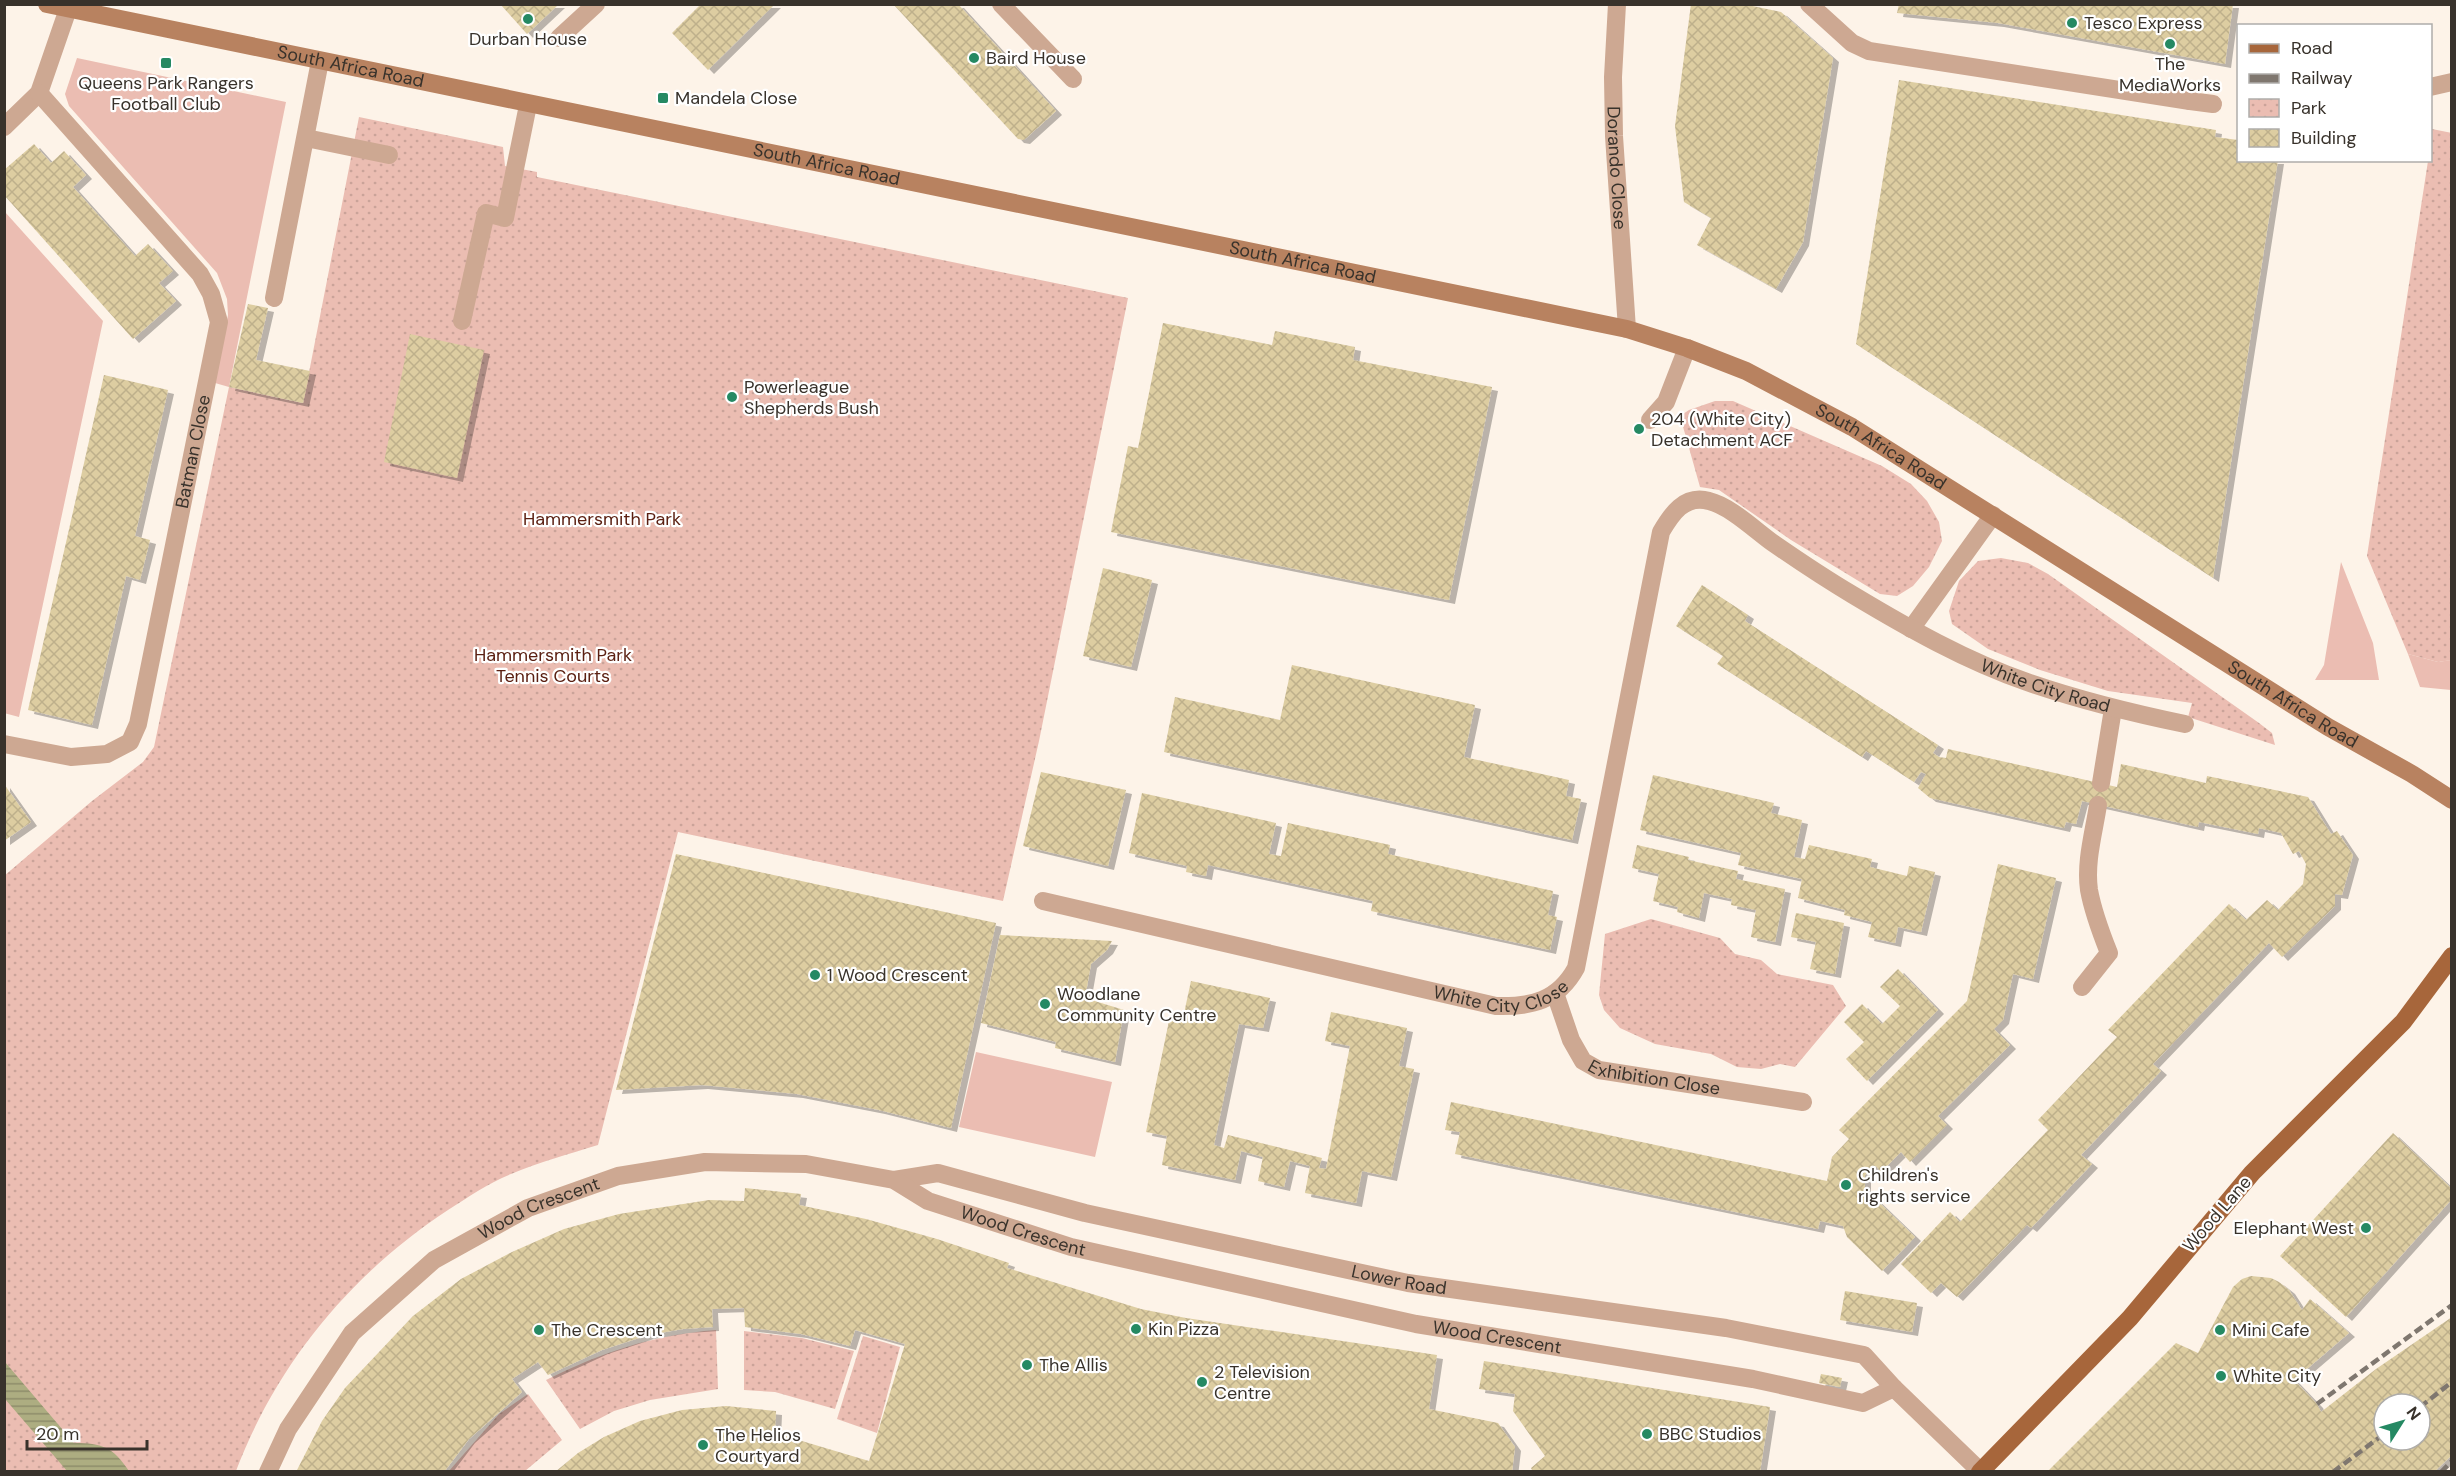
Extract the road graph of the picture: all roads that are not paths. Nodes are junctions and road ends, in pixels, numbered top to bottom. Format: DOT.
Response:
graph roads {
  1 [pos="47,4"];
  2 [pos="596,4"];
  3 [pos="1001,4"];
  4 [pos="1617,4"];
  5 [pos="1809,4"];
  6 [pos="68,9"];
  7 [pos="559,38"];
  8 [pos="320,61"];
  9 [pos="1073,80"];
  10 [pos="2451,82"];
  11 [pos="2432,87"];
  12 [pos="39,93"];
  13 [pos="2212,104"];
  14 [pos="528,105"];
  15 [pos="4,127"];
  16 [pos="306,138"];
  17 [pos="389,155"];
  18 [pos="274,298"];
  19 [pos="462,321"];
  20 [pos="1627,329"];
  21 [pos="1687,348"];
  22 [pos="1650,420"];
  23 [pos="1690,500"];
  24 [pos="1993,515"];
  25 [pos="1911,629"];
  26 [pos="2114,709"];
  27 [pos="2185,724"];
  28 [pos="4,744"];
  29 [pos="2101,783"];
  30 [pos="2451,800"];
  31 [pos="2098,805"];
  32 [pos="1043,901"];
  33 [pos="2451,956"];
  34 [pos="2082,987"];
  35 [pos="1555,993"];
  36 [pos="1803,1102"];
  37 [pos="894,1180"];
  38 [pos="1894,1388"];
  39 [pos="1980,1471"];
  40 [pos="268,1472"];
  1 -- 6 [label="street, South Africa Road"];
  2 -- 7 [label="street"];
  3 -- 9 [label="street"];
  4 -- 20 [label="street, Dorando Close"];
  5 -- 13 [label="street"];
  6 -- 8 [label="street, South Africa Road"];
  6 -- 12 [label="street"];
  8 -- 14 [label="street, South Africa Road"];
  8 -- 16 [label="street"];
  10 -- 11 [label="street"];
  12 -- 15 [label="street"];
  12 -- 28 [label="street, Batman Close"];
  14 -- 19 [label="street"];
  14 -- 20 [label="street, South Africa Road"];
  16 -- 17 [label="street"];
  16 -- 18 [label="street"];
  20 -- 21 [label="street, South Africa Road"];
  21 -- 22 [label="street"];
  21 -- 24 [label="street, South Africa Road"];
  23 -- 25 [label="street, White City Road"];
  23 -- 35 [label="street, White City Close"];
  24 -- 25 [label="street"];
  24 -- 30 [label="street, South Africa Road"];
  25 -- 26 [label="street, White City Road"];
  26 -- 27 [label="street, White City Road"];
  26 -- 29 [label="street"];
  31 -- 34 [label="street"];
  32 -- 35 [label="street, White City Close"];
  33 -- 39 [label="main road, Wood Lane"];
  35 -- 36 [label="street, Exhibition Close"];
  37 -- 38 [label="street, Wood Crescent"];
  37 -- 38 [label="street, Lower Road"];
  37 -- 40 [label="street, Wood Crescent"];
  38 -- 39 [label="street, Lower Road"];
}
